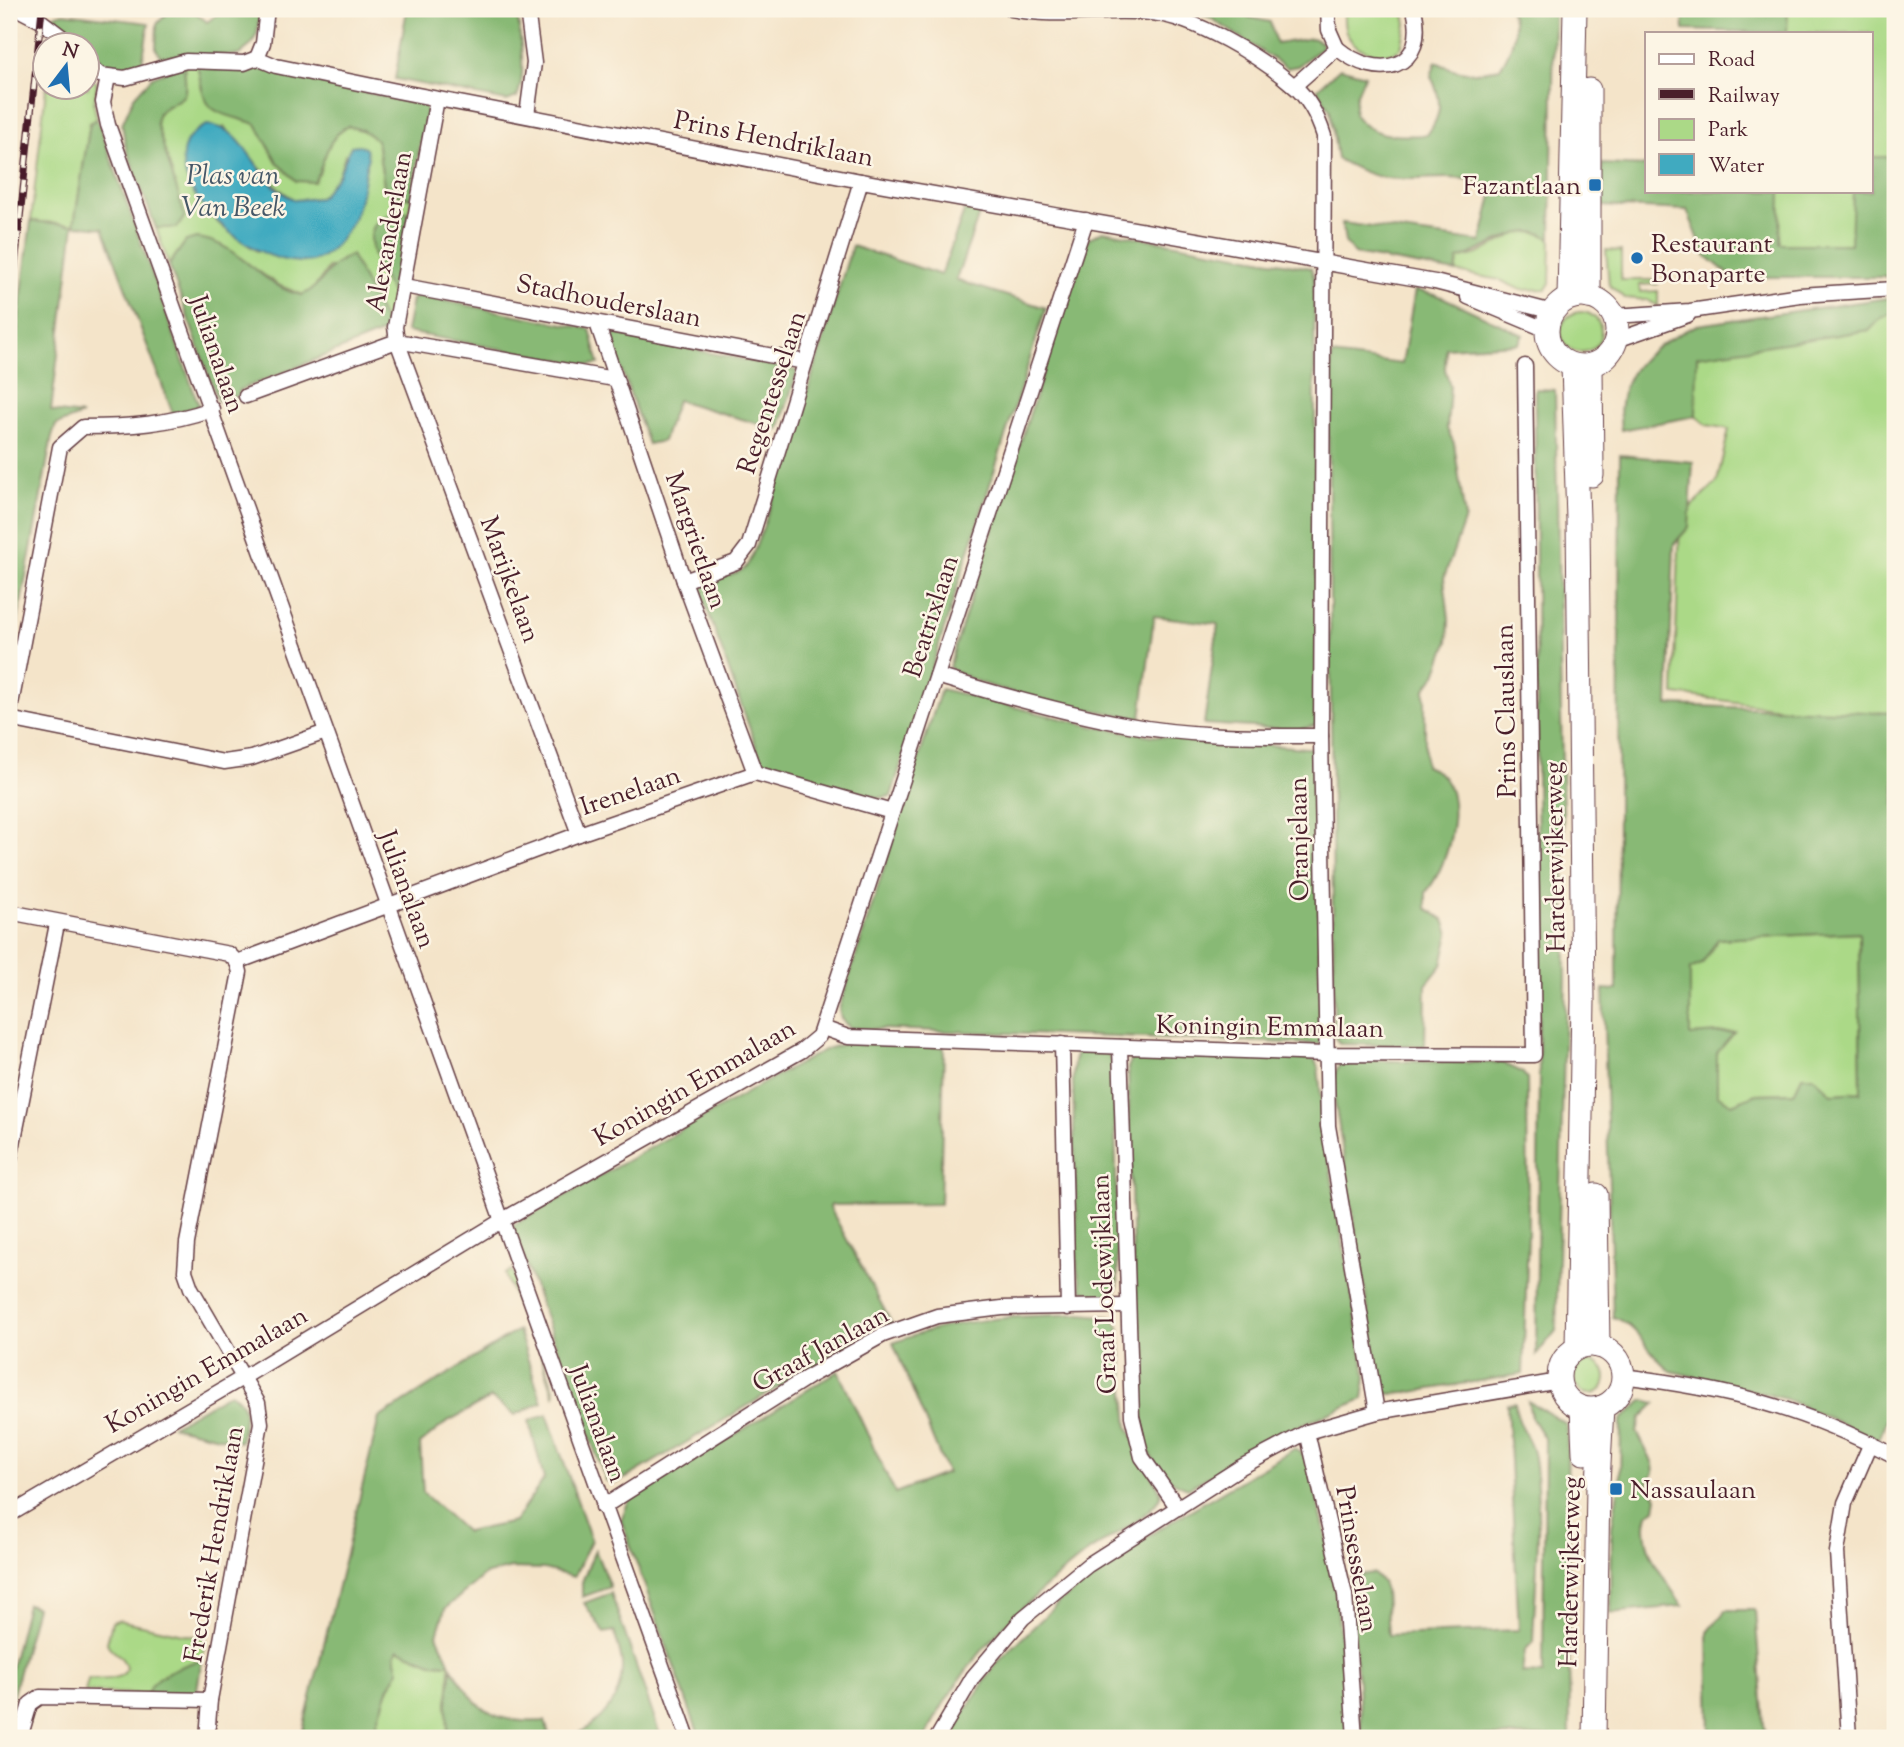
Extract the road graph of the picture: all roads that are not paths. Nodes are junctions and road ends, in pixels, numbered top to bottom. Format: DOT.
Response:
graph roads {
  1 [pos="18,9"];
  2 [pos="267,9"];
  3 [pos="527,9"];
  4 [pos="1011,9"];
  5 [pos="1328,9"];
  6 [pos="1414,9"];
  7 [pos="1575,9"];
  8 [pos="1588,9"];
  9 [pos="56,32"];
  10 [pos="1337,48"];
  11 [pos="257,58"];
  12 [pos="102,74"];
  13 [pos="108,77"];
  14 [pos="1294,86"];
  15 [pos="437,99"];
  16 [pos="527,115"];
  17 [pos="861,181"];
  18 [pos="1086,220"];
  19 [pos="1323,261"];
  20 [pos="404,286"];
  21 [pos="1895,289"];
  22 [pos="1565,309"];
  23 [pos="1706,309"];
  24 [pos="1615,316"];
  25 [pos="597,323"];
  26 [pos="1617,340"];
  27 [pos="397,341"];
  28 [pos="805,362"];
  29 [pos="1525,366"];
  30 [pos="1582,366"];
  31 [pos="614,379"];
  32 [pos="246,396"];
  33 [pos="212,409"];
  34 [pos="684,581"];
  35 [pos="937,676"];
  36 [pos="9,717"];
  37 [pos="326,732"];
  38 [pos="1321,736"];
  39 [pos="755,773"];
  40 [pos="892,812"];
  41 [pos="579,834"];
  42 [pos="387,904"];
  43 [pos="9,912"];
  44 [pos="57,924"];
  45 [pos="237,962"];
  46 [pos="824,1028"];
  47 [pos="1062,1044"];
  48 [pos="1120,1047"];
  49 [pos="1326,1054"];
  50 [pos="1534,1055"];
  51 [pos="9,1164"];
  52 [pos="501,1221"];
  53 [pos="1127,1306"];
  54 [pos="1068,1308"];
  55 [pos="1588,1347"];
  56 [pos="1622,1376"];
  57 [pos="244,1377"];
  58 [pos="1559,1381"];
  59 [pos="1592,1407"];
  60 [pos="1377,1412"];
  61 [pos="1307,1432"];
  62 [pos="1871,1443"];
  63 [pos="1895,1456"];
  64 [pos="603,1507"];
  65 [pos="1178,1508"];
  66 [pos="9,1515"];
  67 [pos="210,1700"];
  68 [pos="20,1738"];
  69 [pos="207,1738"];
  70 [pos="688,1738"];
  71 [pos="937,1738"];
  72 [pos="1354,1738"];
  73 [pos="1586,1738"];
  74 [pos="1594,1738"];
  75 [pos="1849,1738"];
  1 -- 9 [label="street"];
  2 -- 11 [label="street"];
  3 -- 16 [label="street"];
  4 -- 14 [label="street, Oranjelaan"];
  5 -- 10 [label="street"];
  6 -- 10 [label="street"];
  7 -- 22 [label="main road"];
  8 -- 22 [label="main road"];
  10 -- 14 [label="street"];
  11 -- 13 [label="street, Prins Hendriklaan"];
  11 -- 15 [label="street, Prins Hendriklaan"];
  12 -- 13 [label="street"];
  13 -- 33 [label="street, Julianalaan"];
  14 -- 19 [label="street, Oranjelaan"];
  15 -- 16 [label="street, Prins Hendriklaan"];
  15 -- 20 [label="street, Alexanderlaan"];
  16 -- 17 [label="street, Prins Hendriklaan"];
  17 -- 18 [label="street, Prins Hendriklaan"];
  17 -- 28 [label="street, Regentesselaan"];
  18 -- 19 [label="street, Prins Hendriklaan"];
  18 -- 35 [label="street, Beatrixlaan"];
  19 -- 22 [label="street, Prins Hendriklaan"];
  19 -- 38 [label="street, Oranjelaan"];
  20 -- 25 [label="street, Stadhouderslaan"];
  20 -- 27 [label="street, Alexanderlaan"];
  21 -- 23 [label="street"];
  22 -- 24 [label="main road"];
  22 -- 30 [label="main road"];
  23 -- 24 [label="street"];
  23 -- 26 [label="street"];
  24 -- 26 [label="main road"];
  25 -- 28 [label="street, Stadhouderslaan"];
  25 -- 31 [label="street, Margrietlaan"];
  26 -- 30 [label="main road"];
  27 -- 31 [label="street"];
  27 -- 32 [label="street, Alexanderlaan"];
  27 -- 41 [label="street, Marijkelaan"];
  28 -- 34 [label="street, Regentesselaan"];
  29 -- 50 [label="street, Prins Clauslaan"];
  30 -- 55 [label="main road, Harderwijkerweg"];
  31 -- 34 [label="street, Margrietlaan"];
  33 -- 36 [label="street"];
  33 -- 37 [label="street, Julianalaan"];
  34 -- 39 [label="street, Margrietlaan"];
  35 -- 38 [label="street"];
  35 -- 40 [label="street, Beatrixlaan"];
  36 -- 37 [label="street"];
  37 -- 42 [label="street, Julianalaan"];
  38 -- 49 [label="street, Oranjelaan"];
  39 -- 40 [label="street"];
  39 -- 41 [label="street, Irenelaan"];
  40 -- 46 [label="street, Beatrixlaan"];
  41 -- 42 [label="street, Irenelaan"];
  42 -- 45 [label="street, Irenelaan"];
  42 -- 52 [label="street, Julianalaan"];
  43 -- 44 [label="street"];
  44 -- 45 [label="street"];
  44 -- 51 [label="street"];
  45 -- 57 [label="street, Frederik Hendriklaan"];
  46 -- 47 [label="street, Koningin Emmalaan"];
  46 -- 52 [label="street, Koningin Emmalaan"];
  47 -- 48 [label="street, Koningin Emmalaan"];
  47 -- 54 [label="street, Graaf Lodewijklaan"];
  48 -- 49 [label="street, Koningin Emmalaan"];
  48 -- 53 [label="street, Graaf Lodewijklaan"];
  49 -- 50 [label="street, Koningin Emmalaan"];
  49 -- 60 [label="street, Oranjelaan"];
  52 -- 57 [label="street, Koningin Emmalaan"];
  52 -- 64 [label="street, Julianalaan"];
  53 -- 54 [label="street, Graaf Janlaan"];
  53 -- 65 [label="street, Graaf Lodewijklaan"];
  54 -- 64 [label="street, Graaf Janlaan"];
  55 -- 56 [label="main road"];
  55 -- 58 [label="main road"];
  56 -- 59 [label="main road"];
  56 -- 62 [label="street"];
  57 -- 66 [label="street, Koningin Emmalaan"];
  57 -- 67 [label="street, Frederik Hendriklaan"];
  58 -- 59 [label="main road"];
  58 -- 60 [label="street"];
  59 -- 73 [label="main road, Harderwijkerweg"];
  59 -- 74 [label="main road, Harderwijkerweg"];
  60 -- 61 [label="street"];
  61 -- 65 [label="street"];
  61 -- 72 [label="street, Prinsesselaan"];
  62 -- 63 [label="street"];
  62 -- 75 [label="street"];
  64 -- 70 [label="street, Julianalaan"];
  65 -- 71 [label="street"];
  67 -- 68 [label="street"];
  67 -- 69 [label="street, Frederik Hendriklaan"];
}
